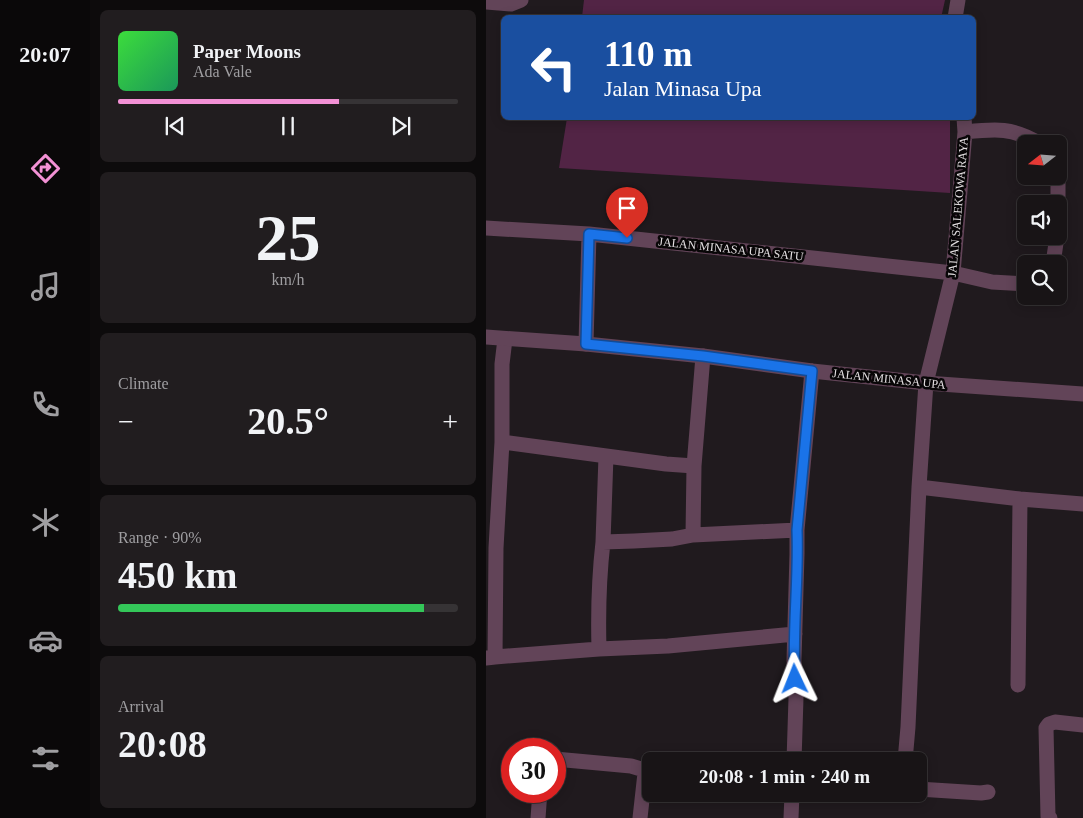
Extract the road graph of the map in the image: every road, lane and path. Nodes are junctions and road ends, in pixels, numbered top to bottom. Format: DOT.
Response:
graph roads {
  1 [pos="958,0"];
  2 [pos="486,2"];
  3 [pos="514,7"];
  4 [pos="956,15"];
  5 [pos="964,125"];
  6 [pos="1020,135"];
  7 [pos="486,228"];
  8 [pos="589,234"];
  9 [pos="953,274"];
  10 [pos="1017,283"];
  11 [pos="486,338"];
  12 [pos="505,339"];
  13 [pos="586,344"];
  14 [pos="703,356"];
  15 [pos="812,371"];
  16 [pos="926,383"];
  17 [pos="1083,394"];
  18 [pos="502,442"];
  19 [pos="606,456"];
  20 [pos="694,466"];
  21 [pos="919,487"];
  22 [pos="1020,499"];
  23 [pos="1083,504"];
  24 [pos="797,530"];
  25 [pos="693,535"];
  26 [pos="603,542"];
  27 [pos="795,634"];
  28 [pos="599,649"];
  29 [pos="491,657"];
  30 [pos="1018,685"];
  31 [pos="1083,725"];
  32 [pos="794,752"];
  33 [pos="906,752"];
  34 [pos="566,760"];
  35 [pos="927,790"];
  36 [pos="988,792"];
  37 [pos="792,802"];
  38 [pos="539,803"];
  39 [pos="538,818"];
  40 [pos="640,818"];
  41 [pos="791,818"];
  42 [pos="1050,818"];
  1 -- 4 [label="street"];
  2 -- 3 [label="street"];
  5 -- 6 [label="street"];
  5 -- 9 [label="street, JALAN SALEKOWA RAYA"];
  7 -- 8 [label="street, JALAN MINASA UPA SATU"];
  8 -- 9 [label="street, JALAN MINASA UPA SATU"];
  8 -- 13 [label="street"];
  9 -- 10 [label="street, JALAN MINASA UPA SATU"];
  9 -- 16 [label="street, JALAN SALEKOWA RAYA"];
  11 -- 12 [label="street, JALAN MINASA UPA"];
  12 -- 13 [label="street, JALAN MINASA UPA"];
  12 -- 18 [label="street"];
  13 -- 14 [label="street, JALAN MINASA UPA"];
  14 -- 15 [label="street, JALAN MINASA UPA"];
  14 -- 20 [label="street"];
  15 -- 16 [label="street, JALAN MINASA UPA"];
  15 -- 24 [label="street"];
  16 -- 17 [label="street, JALAN MINASA UPA"];
  16 -- 21 [label="street, JALAN SALEKOWA RAYA"];
  18 -- 19 [label="street"];
  18 -- 29 [label="street"];
  19 -- 20 [label="street"];
  19 -- 26 [label="street"];
  20 -- 25 [label="street"];
  21 -- 22 [label="street"];
  21 -- 33 [label="street, JALAN SALEKOWA RAYA"];
  22 -- 23 [label="street"];
  22 -- 30 [label="street"];
  24 -- 25 [label="street"];
  24 -- 27 [label="street"];
  25 -- 26 [label="street"];
  26 -- 28 [label="street"];
  27 -- 28 [label="street"];
  27 -- 32 [label="street"];
  28 -- 29 [label="street"];
  31 -- 42 [label="street"];
  34 -- 40 [label="street"];
  35 -- 36 [label="street"];
  37 -- 41 [label="street"];
  38 -- 39 [label="street"];
}
